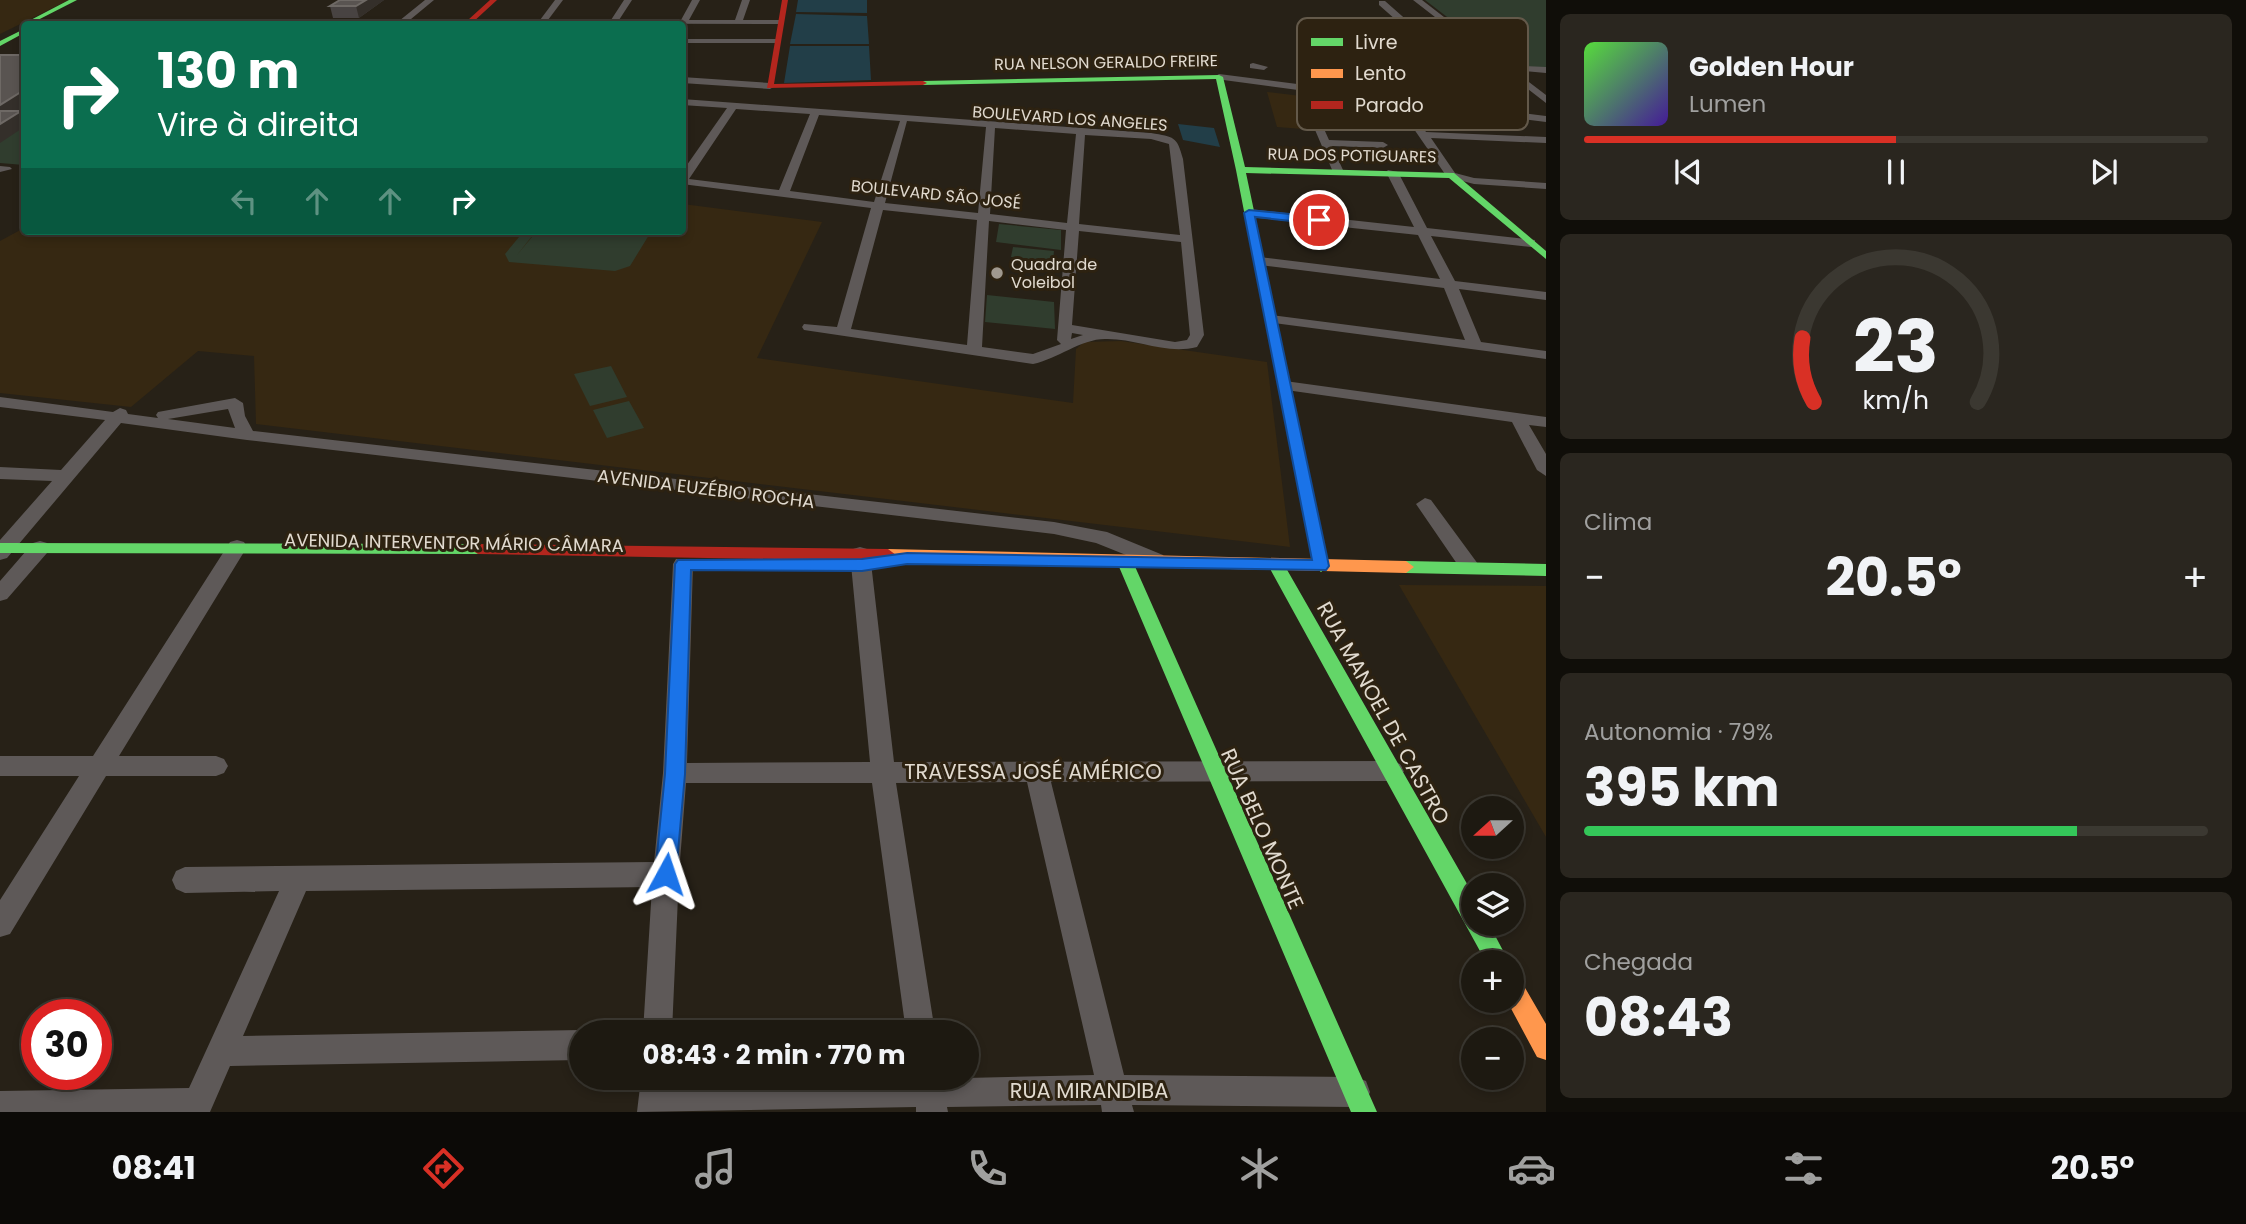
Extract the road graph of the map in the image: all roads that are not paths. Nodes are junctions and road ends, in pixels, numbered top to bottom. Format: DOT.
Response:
graph roads {
  1 [pos="83,0"];
  2 [pos="430,0"];
  3 [pos="488,0"];
  4 [pos="494,0"];
  5 [pos="559,0"];
  6 [pos="628,0"];
  7 [pos="696,0"];
  8 [pos="746,0"];
  9 [pos="785,0"];
  10 [pos="1418,0"];
  11 [pos="1382,3"];
  12 [pos="71,4"];
  13 [pos="1399,18"];
  14 [pos="1441,18"];
  15 [pos="39,21"];
  16 [pos="404,21"];
  17 [pos="468,21"];
  18 [pos="468,21"];
  19 [pos="544,21"];
  20 [pos="615,21"];
  21 [pos="685,21"];
  22 [pos="686,22"];
  23 [pos="738,22"];
  24 [pos="780,22"];
  25 [pos="21,29"];
  26 [pos="21,31"];
  27 [pos="0,38"];
  28 [pos="686,41"];
  29 [pos="778,41"];
  30 [pos="0,44"];
  31 [pos="1253,66"];
  32 [pos="1264,67"];
  33 [pos="1528,68"];
  34 [pos="1546,69"];
  35 [pos="1219,77"];
  36 [pos="686,80"];
  37 [pos="770,86"];
  38 [pos="1528,86"];
  39 [pos="1297,87"];
  40 [pos="1546,99"];
  41 [pos="686,104"];
  42 [pos="706,106"];
  43 [pos="731,109"];
  44 [pos="841,115"];
  45 [pos="814,116"];
  46 [pos="1528,117"];
  47 [pos="875,118"];
  48 [pos="1546,119"];
  49 [pos="903,122"];
  50 [pos="990,128"];
  51 [pos="1321,130"];
  52 [pos="1420,130"];
  53 [pos="1080,135"];
  54 [pos="1424,135"];
  55 [pos="1137,137"];
  56 [pos="1546,138"];
  57 [pos="1327,143"];
  58 [pos="1383,145"];
  59 [pos="1241,170"];
  60 [pos="1337,170"];
  61 [pos="1392,172"];
  62 [pos="686,175"];
  63 [pos="1451,176"];
  64 [pos="686,182"];
  65 [pos="1546,186"];
  66 [pos="783,194"];
  67 [pos="880,206"];
  68 [pos="1249,213"];
  69 [pos="984,217"];
  70 [pos="1074,226"];
  71 [pos="1421,233"];
  72 [pos="1186,239"];
  73 [pos="1534,240"];
  74 [pos="1546,256"];
  75 [pos="1259,261"];
  76 [pos="1450,285"];
  77 [pos="1546,296"];
  78 [pos="1271,319"];
  79 [pos="809,327"];
  80 [pos="1065,328"];
  81 [pos="843,332"];
  82 [pos="1114,336"];
  83 [pos="1475,346"];
  84 [pos="1062,348"];
  85 [pos="974,351"];
  86 [pos="1546,355"];
  87 [pos="1285,386"];
  88 [pos="0,402"];
  89 [pos="236,409"];
  90 [pos="58,410"];
  91 [pos="118,415"];
  92 [pos="1518,419"];
  93 [pos="1546,422"];
  94 [pos="190,425"];
  95 [pos="247,435"];
  96 [pos="1546,470"];
  97 [pos="0,473"];
  98 [pos="68,476"];
  99 [pos="1425,504"];
  100 [pos="1,552"];
  101 [pos="234,553"];
  102 [pos="35,554"];
  103 [pos="430,555"];
  104 [pos="861,559"];
  105 [pos="1125,562"];
  106 [pos="1160,562"];
  107 [pos="683,564"];
  108 [pos="1276,565"];
  109 [pos="1321,566"];
  110 [pos="1471,569"];
  111 [pos="1546,570"];
  112 [pos="0,594"];
  113 [pos="0,766"];
  114 [pos="99,766"];
  115 [pos="216,766"];
  116 [pos="1392,771"];
  117 [pos="1214,772"];
  118 [pos="883,773"];
  119 [pos="1037,773"];
  120 [pos="675,774"];
  121 [pos="666,874"];
  122 [pos="298,879"];
  123 [pos="185,880"];
  124 [pos="1461,895"];
  125 [pos="0,924"];
  126 [pos="1524,1009"];
  127 [pos="659,1020"];
  128 [pos="919,1020"];
  129 [pos="569,1045"];
  130 [pos="1546,1048"];
  131 [pos="221,1051"];
  132 [pos="930,1094"];
  133 [pos="655,1095"];
  134 [pos="1115,1101"];
  135 [pos="1359,1102"];
  136 [pos="0,1106"];
  137 [pos="196,1108"];
  1 -- 12 [label="main road"];
  2 -- 16 [label="street"];
  3 -- 17 [label="main road"];
  4 -- 18 [label="main road"];
  5 -- 19 [label="street"];
  6 -- 20 [label="street"];
  7 -- 21 [label="street"];
  8 -- 23 [label="street"];
  9 -- 24 [label="main road"];
  10 -- 14 [label="street"];
  11 -- 13 [label="street"];
  12 -- 15 [label="main road"];
  22 -- 23 [label="street"];
  23 -- 24 [label="street"];
  24 -- 29 [label="main road"];
  25 -- 27 [label="main road"];
  26 -- 30 [label="main road"];
  28 -- 29 [label="street"];
  29 -- 37 [label="main road"];
  31 -- 32 [label="street"];
  33 -- 34 [label="street"];
  35 -- 37 [label="main road, RUA NELSON GERALDO FREIRE"];
  35 -- 39 [label="street, RUA NELSON GERALDO FREIRE"];
  35 -- 59 [label="main road"];
  36 -- 37 [label="street, RUA NELSON GERALDO FREIRE"];
  38 -- 40 [label="street"];
  41 -- 42 [label="street, BOULEVARD LOS ANGELES"];
  42 -- 43 [label="street, BOULEVARD LOS ANGELES"];
  42 -- 44 [label="street, BOULEVARD LOS ANGELES"];
  43 -- 45 [label="street, BOULEVARD LOS ANGELES"];
  43 -- 62 [label="street"];
  44 -- 45 [label="street, BOULEVARD LOS ANGELES"];
  44 -- 47 [label="street, BOULEVARD LOS ANGELES"];
  45 -- 66 [label="street"];
  46 -- 48 [label="street, RUA NELSON GERALDO FREIRE"];
  46 -- 56 [label="street"];
  47 -- 49 [label="street, BOULEVARD LOS ANGELES"];
  47 -- 55 [label="street, BOULEVARD LOS ANGELES"];
  49 -- 50 [label="street, BOULEVARD LOS ANGELES"];
  49 -- 67 [label="street"];
  50 -- 53 [label="street, BOULEVARD LOS ANGELES"];
  50 -- 69 [label="street"];
  51 -- 57 [label="street"];
  52 -- 54 [label="street"];
  53 -- 55 [label="street, BOULEVARD LOS ANGELES"];
  53 -- 70 [label="street"];
  54 -- 56 [label="street"];
  54 -- 63 [label="street"];
  55 -- 72 [label="street, BOULEVARD LOS ANGELES"];
  57 -- 58 [label="street"];
  57 -- 60 [label="street"];
  59 -- 60 [label="main road, RUA DOS POTIGUARES"];
  59 -- 68 [label="main road"];
  60 -- 61 [label="main road, RUA DOS POTIGUARES"];
  61 -- 63 [label="main road, RUA DOS POTIGUARES"];
  61 -- 71 [label="street"];
  63 -- 65 [label="street, RUA DOS POTIGUARES"];
  63 -- 73 [label="main road"];
  64 -- 66 [label="street, BOULEVARD SÃO JOSÉ"];
  66 -- 67 [label="street, BOULEVARD SÃO JOSÉ"];
  67 -- 69 [label="street, BOULEVARD SÃO JOSÉ"];
  67 -- 81 [label="street"];
  68 -- 71 [label="street"];
  68 -- 75 [label="main road"];
  69 -- 70 [label="street, BOULEVARD SÃO JOSÉ"];
  69 -- 85 [label="street"];
  70 -- 72 [label="street, BOULEVARD SÃO JOSÉ"];
  70 -- 80 [label="street"];
  71 -- 73 [label="street"];
  71 -- 76 [label="street"];
  72 -- 82 [label="street"];
  73 -- 74 [label="main road"];
  75 -- 76 [label="street"];
  75 -- 78 [label="main road"];
  76 -- 77 [label="street"];
  76 -- 83 [label="street"];
  78 -- 83 [label="street"];
  78 -- 87 [label="main road"];
  79 -- 81 [label="street"];
  80 -- 82 [label="street"];
  80 -- 84 [label="street"];
  81 -- 85 [label="street"];
  82 -- 84 [label="street"];
  83 -- 86 [label="street"];
  84 -- 85 [label="street"];
  87 -- 92 [label="street"];
  87 -- 109 [label="main road"];
  88 -- 90 [label="street, AVENIDA EUZÉBIO ROCHA"];
  89 -- 91 [label="street, AVENIDA EUZÉBIO ROCHA"];
  89 -- 94 [label="street"];
  89 -- 95 [label="street"];
  90 -- 91 [label="street, AVENIDA EUZÉBIO ROCHA"];
  91 -- 94 [label="street, AVENIDA EUZÉBIO ROCHA"];
  91 -- 98 [label="street"];
  92 -- 93 [label="street"];
  92 -- 96 [label="street"];
  94 -- 95 [label="street, AVENIDA EUZÉBIO ROCHA"];
  95 -- 106 [label="street, AVENIDA EUZÉBIO ROCHA"];
  97 -- 98 [label="street"];
  98 -- 100 [label="street"];
  99 -- 110 [label="street"];
  100 -- 102 [label="main road, AVENIDA INTERVENTOR MÁRIO CÂMARA"];
  101 -- 102 [label="main road, AVENIDA INTERVENTOR MÁRIO CÂMARA"];
  101 -- 103 [label="main road, AVENIDA INTERVENTOR MÁRIO CÂMARA"];
  101 -- 114 [label="street"];
  102 -- 112 [label="street"];
  103 -- 104 [label="main road, AVENIDA INTERVENTOR MÁRIO CÂMARA"];
  103 -- 107 [label="main road, AVENIDA INTERVENTOR MÁRIO CÂMARA"];
  104 -- 105 [label="main road, AVENIDA INTERVENTOR MÁRIO CÂMARA"];
  104 -- 107 [label="main road, AVENIDA INTERVENTOR MÁRIO CÂMARA"];
  104 -- 118 [label="street"];
  105 -- 106 [label="main road, AVENIDA INTERVENTOR MÁRIO CÂMARA"];
  105 -- 117 [label="main road, RUA BELO MONTE"];
  106 -- 108 [label="main road, AVENIDA INTERVENTOR MÁRIO CÂMARA"];
  107 -- 120 [label="street"];
  108 -- 109 [label="main road, AVENIDA INTERVENTOR MÁRIO CÂMARA"];
  108 -- 116 [label="main road, RUA MANOEL DE CASTRO"];
  109 -- 110 [label="main road, AVENIDA INTERVENTOR MÁRIO CÂMARA"];
  110 -- 111 [label="main road, AVENIDA INTERVENTOR MÁRIO CÂMARA"];
  113 -- 114 [label="street"];
  114 -- 115 [label="street"];
  114 -- 125 [label="street"];
  116 -- 117 [label="street, TRAVESSA JOSÉ AMÉRICO"];
  116 -- 124 [label="main road, RUA MANOEL DE CASTRO"];
  117 -- 119 [label="street, TRAVESSA JOSÉ AMÉRICO"];
  117 -- 135 [label="main road, RUA BELO MONTE"];
  118 -- 119 [label="street, TRAVESSA JOSÉ AMÉRICO"];
  118 -- 120 [label="street, TRAVESSA JOSÉ AMÉRICO"];
  118 -- 128 [label="street"];
  119 -- 134 [label="street"];
  120 -- 121 [label="street"];
  121 -- 122 [label="street"];
  121 -- 127 [label="street"];
  122 -- 123 [label="street"];
  122 -- 131 [label="street"];
  126 -- 130 [label="main road"];
  129 -- 131 [label="street"];
  131 -- 137 [label="street"];
  132 -- 133 [label="street, RUA MIRANDIBA"];
  132 -- 134 [label="street, RUA MIRANDIBA"];
  134 -- 135 [label="street, RUA MIRANDIBA"];
  136 -- 137 [label="street"];
}
